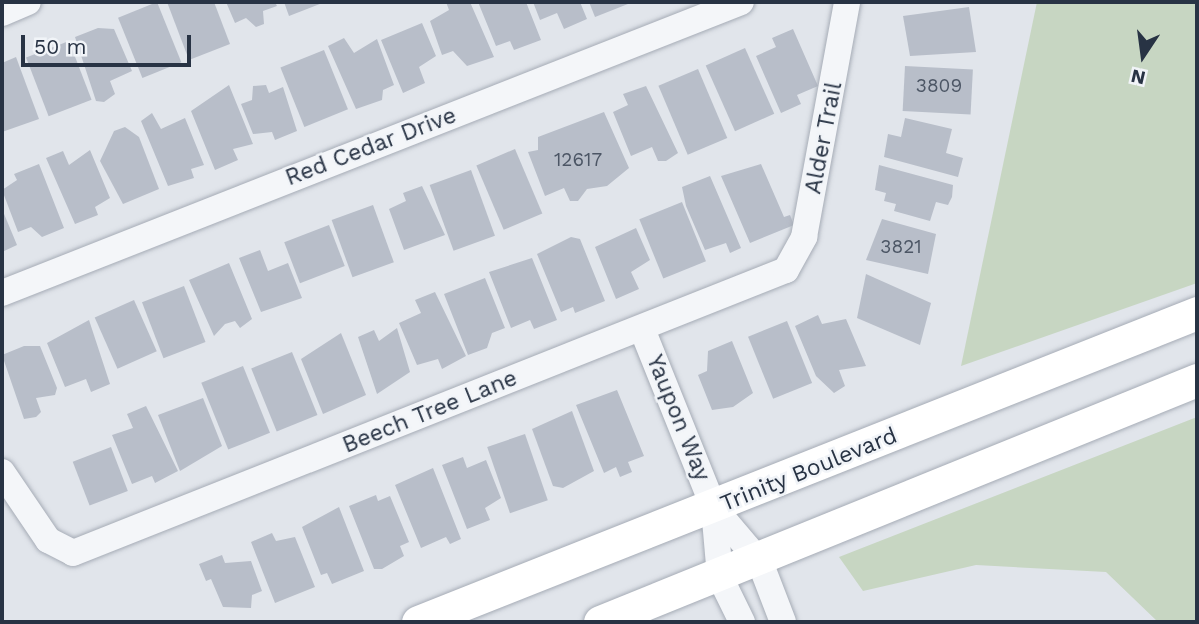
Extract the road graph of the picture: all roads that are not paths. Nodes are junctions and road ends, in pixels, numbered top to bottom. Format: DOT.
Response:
graph roads {
  1 [pos="28,2"];
  2 [pos="741,2"];
  3 [pos="847,2"];
  4 [pos="2,13"];
  5 [pos="786,270"];
  6 [pos="2,293"];
  7 [pos="1197,313"];
  8 [pos="642,329"];
  9 [pos="1197,380"];
  10 [pos="2,472"];
  11 [pos="713,508"];
  12 [pos="760,562"];
  13 [pos="720,577"];
  14 [pos="418,622"];
  15 [pos="600,622"];
  16 [pos="742,622"];
  17 [pos="783,622"];
  1 -- 4 [label="street"];
  2 -- 6 [label="street, Red Cedar Drive"];
  3 -- 5 [label="street, Alder Trail"];
  5 -- 8 [label="street, Beech Tree Lane"];
  7 -- 11 [label="main road, Trinity Boulevard"];
  8 -- 10 [label="street, Beech Tree Lane"];
  8 -- 11 [label="street, Yaupon Way"];
  9 -- 12 [label="main road"];
  11 -- 12 [label="street"];
  11 -- 13 [label="street"];
  11 -- 14 [label="main road, Trinity Boulevard"];
  12 -- 13 [label="main road"];
  12 -- 17 [label="street"];
  13 -- 15 [label="main road"];
  13 -- 16 [label="street"];
}
